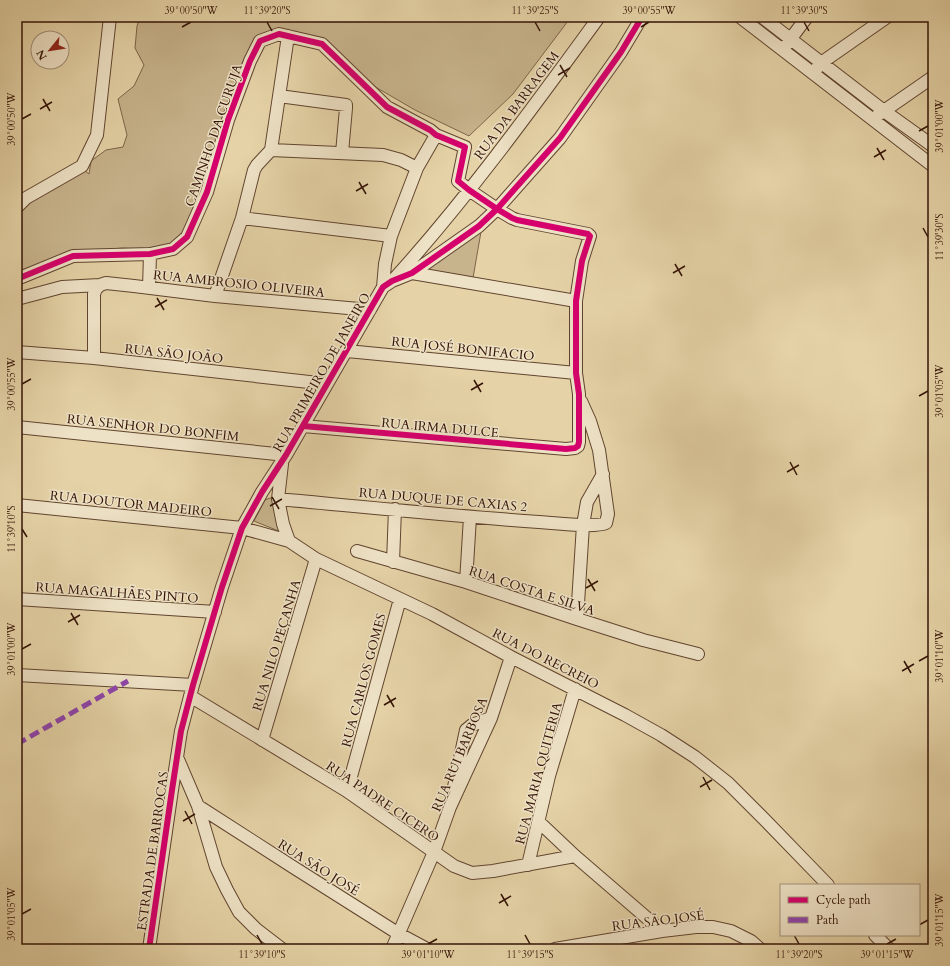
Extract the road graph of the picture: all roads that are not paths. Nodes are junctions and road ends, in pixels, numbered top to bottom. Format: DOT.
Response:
graph roads {
  1 [pos="110,17"];
  2 [pos="599,17"];
  3 [pos="642,17"];
  4 [pos="740,17"];
  5 [pos="762,17"];
  6 [pos="806,17"];
  7 [pos="887,17"];
  8 [pos="288,36"];
  9 [pos="791,40"];
  10 [pos="782,50"];
  11 [pos="821,63"];
  12 [pos="813,74"];
  13 [pos="933,77"];
  14 [pos="279,96"];
  15 [pos="884,111"];
  16 [pos="871,119"];
  17 [pos="430,130"];
  18 [pos="933,146"];
  19 [pos="272,150"];
  20 [pos="342,153"];
  21 [pos="933,166"];
  22 [pos="417,168"];
  23 [pos="469,190"];
  24 [pos="17,207"];
  25 [pos="497,209"];
  26 [pos="242,218"];
  27 [pos="391,236"];
  28 [pos="150,254"];
  29 [pos="412,273"];
  30 [pos="17,279"];
  31 [pos="103,284"];
  32 [pos="388,284"];
  33 [pos="149,288"];
  34 [pos="214,296"];
  35 [pos="17,298"];
  36 [pos="576,301"];
  37 [pos="370,310"];
  38 [pos="347,351"];
  39 [pos="17,352"];
  40 [pos="94,358"];
  41 [pos="576,373"];
  42 [pos="327,384"];
  43 [pos="578,394"];
  44 [pos="303,426"];
  45 [pos="17,427"];
  46 [pos="284,459"];
  47 [pos="603,474"];
  48 [pos="278,499"];
  49 [pos="17,505"];
  50 [pos="395,509"];
  51 [pos="470,517"];
  52 [pos="583,525"];
  53 [pos="242,528"];
  54 [pos="289,541"];
  55 [pos="358,551"];
  56 [pos="316,559"];
  57 [pos="393,562"];
  58 [pos="466,582"];
  59 [pos="17,599"];
  60 [pos="400,600"];
  61 [pos="215,612"];
  62 [pos="577,619"];
  63 [pos="698,654"];
  64 [pos="511,657"];
  65 [pos="17,674"];
  66 [pos="575,689"];
  67 [pos="192,691"];
  68 [pos="491,718"];
  69 [pos="262,740"];
  70 [pos="177,757"];
  71 [pos="347,791"];
  72 [pos="198,806"];
  73 [pos="450,807"];
  74 [pos="539,822"];
  75 [pos="434,852"];
  76 [pos="575,856"];
  77 [pos="528,865"];
  78 [pos="827,884"];
  79 [pos="662,931"];
  80 [pos="399,934"];
  81 [pos="876,936"];
  82 [pos="149,949"];
  83 [pos="282,949"];
  84 [pos="392,949"];
  85 [pos="428,949"];
  86 [pos="555,949"];
  87 [pos="760,949"];
  88 [pos="889,949"];
  1 -- 24 [label="street"];
  2 -- 23 [label="street, RUA DA BARRAGEM"];
  3 -- 25 [label="street"];
  4 -- 10 [label="street"];
  5 -- 9 [label="street"];
  6 -- 9 [label="street"];
  7 -- 11 [label="street"];
  8 -- 14 [label="street"];
  8 -- 17 [label="street, CAMINHO DA CURUJA"];
  8 -- 28 [label="street, CAMINHO DA CURUJA"];
  9 -- 10 [label="street"];
  9 -- 11 [label="street"];
  10 -- 12 [label="street"];
  11 -- 12 [label="street"];
  11 -- 15 [label="street"];
  12 -- 16 [label="street"];
  13 -- 15 [label="street"];
  14 -- 19 [label="street"];
  14 -- 20 [label="street"];
  15 -- 16 [label="street"];
  15 -- 18 [label="street"];
  16 -- 21 [label="street"];
  17 -- 22 [label="street"];
  17 -- 23 [label="street, CAMINHO DA CURUJA"];
  19 -- 20 [label="street"];
  19 -- 26 [label="street"];
  20 -- 22 [label="street"];
  22 -- 27 [label="street"];
  23 -- 25 [label="street"];
  23 -- 32 [label="street, RUA DA BARRAGEM"];
  25 -- 29 [label="street"];
  25 -- 36 [label="street"];
  26 -- 27 [label="street"];
  26 -- 34 [label="street"];
  27 -- 32 [label="street"];
  28 -- 30 [label="street, CAMINHO DA CURUJA"];
  28 -- 33 [label="street"];
  29 -- 32 [label="street"];
  29 -- 36 [label="street"];
  31 -- 33 [label="street, RUA AMBROSIO OLIVEIRA"];
  31 -- 35 [label="street, RUA AMBROSIO OLIVEIRA"];
  31 -- 40 [label="street"];
  32 -- 37 [label="street, RUA PRIMEIRO DE JANEIRO"];
  33 -- 34 [label="street, RUA AMBROSIO OLIVEIRA"];
  34 -- 37 [label="street, RUA AMBROSIO OLIVEIRA"];
  36 -- 41 [label="street"];
  37 -- 38 [label="street, RUA PRIMEIRO DE JANEIRO"];
  38 -- 41 [label="street, RUA JOSÉ BONIFACIO"];
  38 -- 42 [label="street, RUA PRIMEIRO DE JANEIRO"];
  39 -- 40 [label="street, RUA SÃO JOÃO"];
  40 -- 42 [label="street, RUA SÃO JOÃO"];
  41 -- 43 [label="street"];
  42 -- 44 [label="street, RUA PRIMEIRO DE JANEIRO"];
  43 -- 44 [label="street, RUA IRMA DULCE"];
  43 -- 47 [label="street"];
  44 -- 46 [label="street, RUA PRIMEIRO DE JANEIRO"];
  45 -- 46 [label="street, RUA SENHOR DO BONFIM"];
  46 -- 48 [label="street"];
  46 -- 53 [label="street, RUA PRIMEIRO DE JANEIRO"];
  47 -- 52 [label="street"];
  47 -- 52 [label="street, RUA DUQUE DE CAXIAS 2"];
  48 -- 50 [label="street, RUA DUQUE DE CAXIAS 2"];
  48 -- 54 [label="street"];
  49 -- 53 [label="street, RUA DOUTOR MADEIRO"];
  50 -- 51 [label="street, RUA DUQUE DE CAXIAS 2"];
  50 -- 57 [label="street"];
  51 -- 52 [label="street, RUA DUQUE DE CAXIAS 2"];
  51 -- 58 [label="street"];
  52 -- 62 [label="street"];
  53 -- 54 [label="street, RUA DOUTOR MADEIRO"];
  53 -- 61 [label="street, RUA PRIMEIRO DE JANEIRO"];
  54 -- 56 [label="street, RUA DO RECREIO"];
  55 -- 57 [label="street, RUA COSTA E SILVA"];
  56 -- 60 [label="street, RUA DO RECREIO"];
  56 -- 69 [label="street, RUA NILO PEÇANHA"];
  57 -- 58 [label="street, RUA COSTA E SILVA"];
  58 -- 62 [label="street, RUA COSTA E SILVA"];
  59 -- 61 [label="street, RUA MAGALHÃES PINTO"];
  60 -- 64 [label="street, RUA DO RECREIO"];
  60 -- 71 [label="street, RUA CARLOS GOMES"];
  61 -- 67 [label="street, RUA PRIMEIRO DE JANEIRO"];
  62 -- 63 [label="street, RUA COSTA E SILVA"];
  64 -- 66 [label="street, RUA DO RECREIO"];
  64 -- 68 [label="street, RUA RUI BARBOSA"];
  65 -- 67 [label="street"];
  66 -- 74 [label="street, RUA MARIA QUITERIA"];
  66 -- 78 [label="street, RUA DO RECREIO"];
  67 -- 69 [label="street, RUA PADRE CICERO"];
  67 -- 70 [label="street, RUA PRIMEIRO DE JANEIRO"];
  68 -- 73 [label="street, RUA RUI BARBOSA"];
  68 -- 73 [label="street"];
  69 -- 71 [label="street, RUA PADRE CICERO"];
  70 -- 72 [label="street"];
  70 -- 82 [label="street, ESTRADA DE BARROCAS"];
  71 -- 75 [label="street, RUA PADRE CICERO"];
  72 -- 80 [label="street, RUA SÃO JOSÉ"];
  72 -- 83 [label="street"];
  73 -- 75 [label="street, RUA RUI BARBOSA"];
  74 -- 76 [label="street"];
  74 -- 77 [label="street, RUA MARIA QUITERIA"];
  75 -- 77 [label="street, RUA PADRE CICERO"];
  75 -- 80 [label="street, RUA RUI BARBOSA"];
  76 -- 77 [label="street, RUA PADRE CICERO"];
  76 -- 79 [label="street"];
  79 -- 86 [label="street, RUA SÃO JOSÉ"];
  79 -- 87 [label="street, RUA SÃO JOSÉ"];
  80 -- 84 [label="street, RUA RUI BARBOSA"];
  80 -- 85 [label="street, RUA SÃO JOSÉ"];
  81 -- 88 [label="street"];
}
